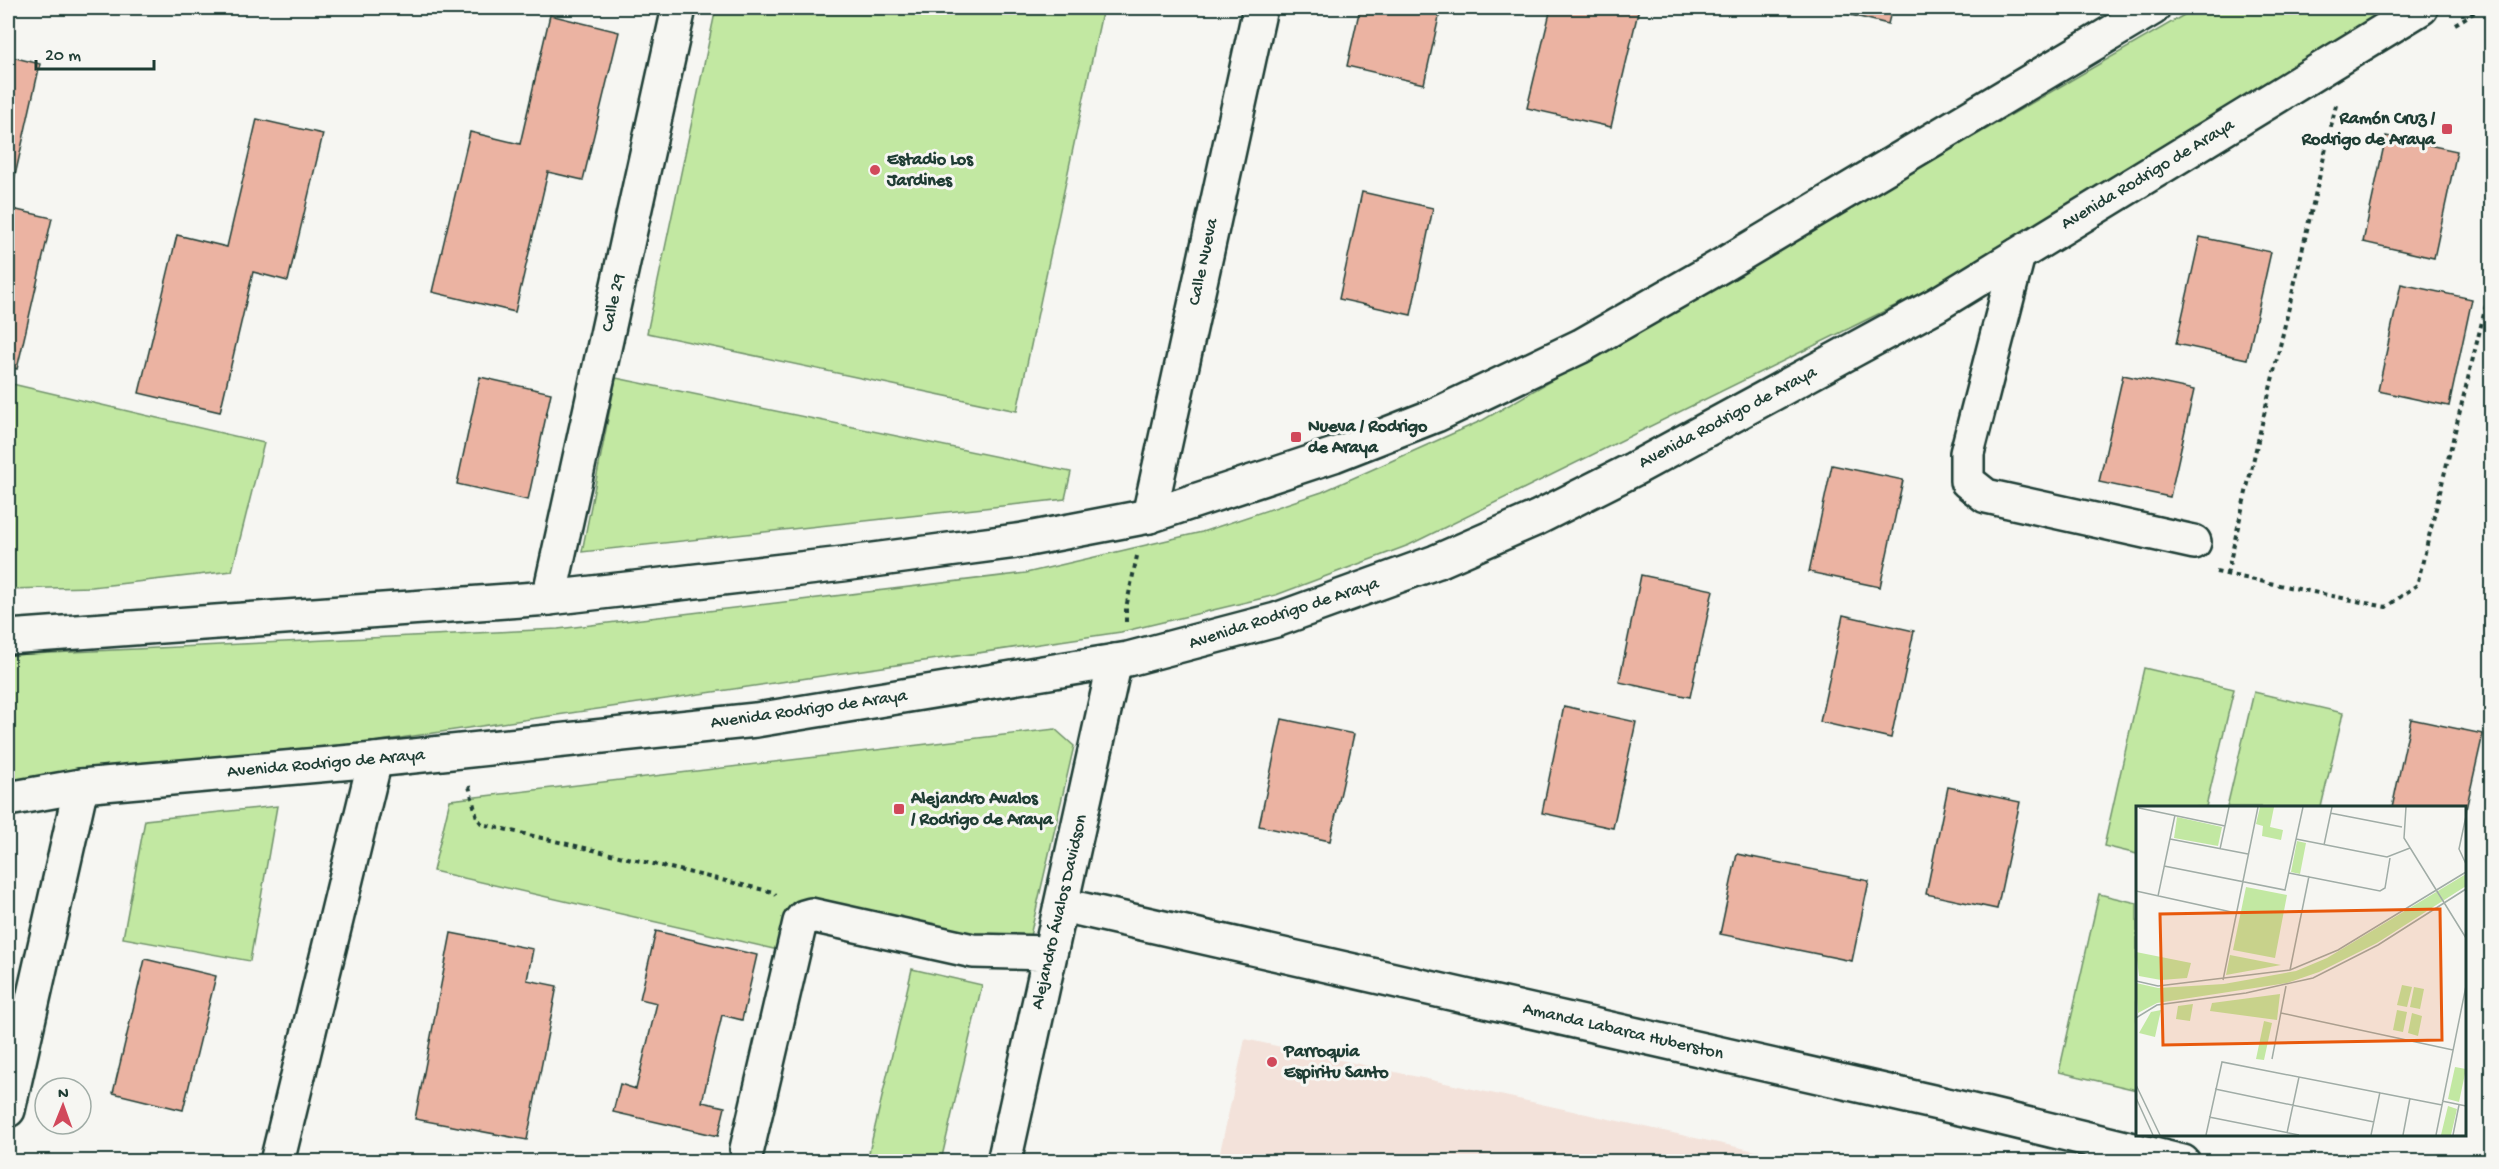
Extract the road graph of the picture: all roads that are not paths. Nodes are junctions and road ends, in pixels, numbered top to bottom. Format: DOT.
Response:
graph roads {
  1 [pos="679,8"];
  2 [pos="1260,8"];
  3 [pos="2153,8"];
  4 [pos="2421,8"];
  5 [pos="2018,255"];
  6 [pos="1149,516"];
  7 [pos="2200,556"];
  8 [pos="549,598"];
  9 [pos="8,637"];
  10 [pos="1122,660"];
  11 [pos="375,760"];
  12 [pos="81,786"];
  13 [pos="8,799"];
  14 [pos="1062,905"];
  15 [pos="1050,953"];
  16 [pos="8,1110"];
  17 [pos="747,1149"];
  18 [pos="277,1161"];
  19 [pos="1004,1161"];
  20 [pos="2183,1161"];
  1 -- 8 [label="main road, Calle 29"];
  2 -- 6 [label="main road, Calle Nueva"];
  3 -- 6 [label="main road"];
  4 -- 5 [label="main road, Avenida Rodrigo de Araya"];
  5 -- 7 [label="main road"];
  5 -- 10 [label="main road, Avenida Rodrigo de Araya"];
  6 -- 8 [label="main road"];
  8 -- 9 [label="main road"];
  10 -- 11 [label="main road, Avenida Rodrigo de Araya"];
  10 -- 14 [label="main road, Alejandro Ávalos Davidson"];
  11 -- 12 [label="main road, Avenida Rodrigo de Araya"];
  11 -- 18 [label="main road"];
  12 -- 13 [label="main road, Avenida Rodrigo de Araya"];
  12 -- 16 [label="main road"];
  14 -- 15 [label="main road, Alejandro Ávalos Davidson"];
  14 -- 20 [label="main road, Amanda Labarca Huberston"];
  15 -- 17 [label="main road"];
  15 -- 19 [label="main road, Alejandro Ávalos Davidson"];
}
